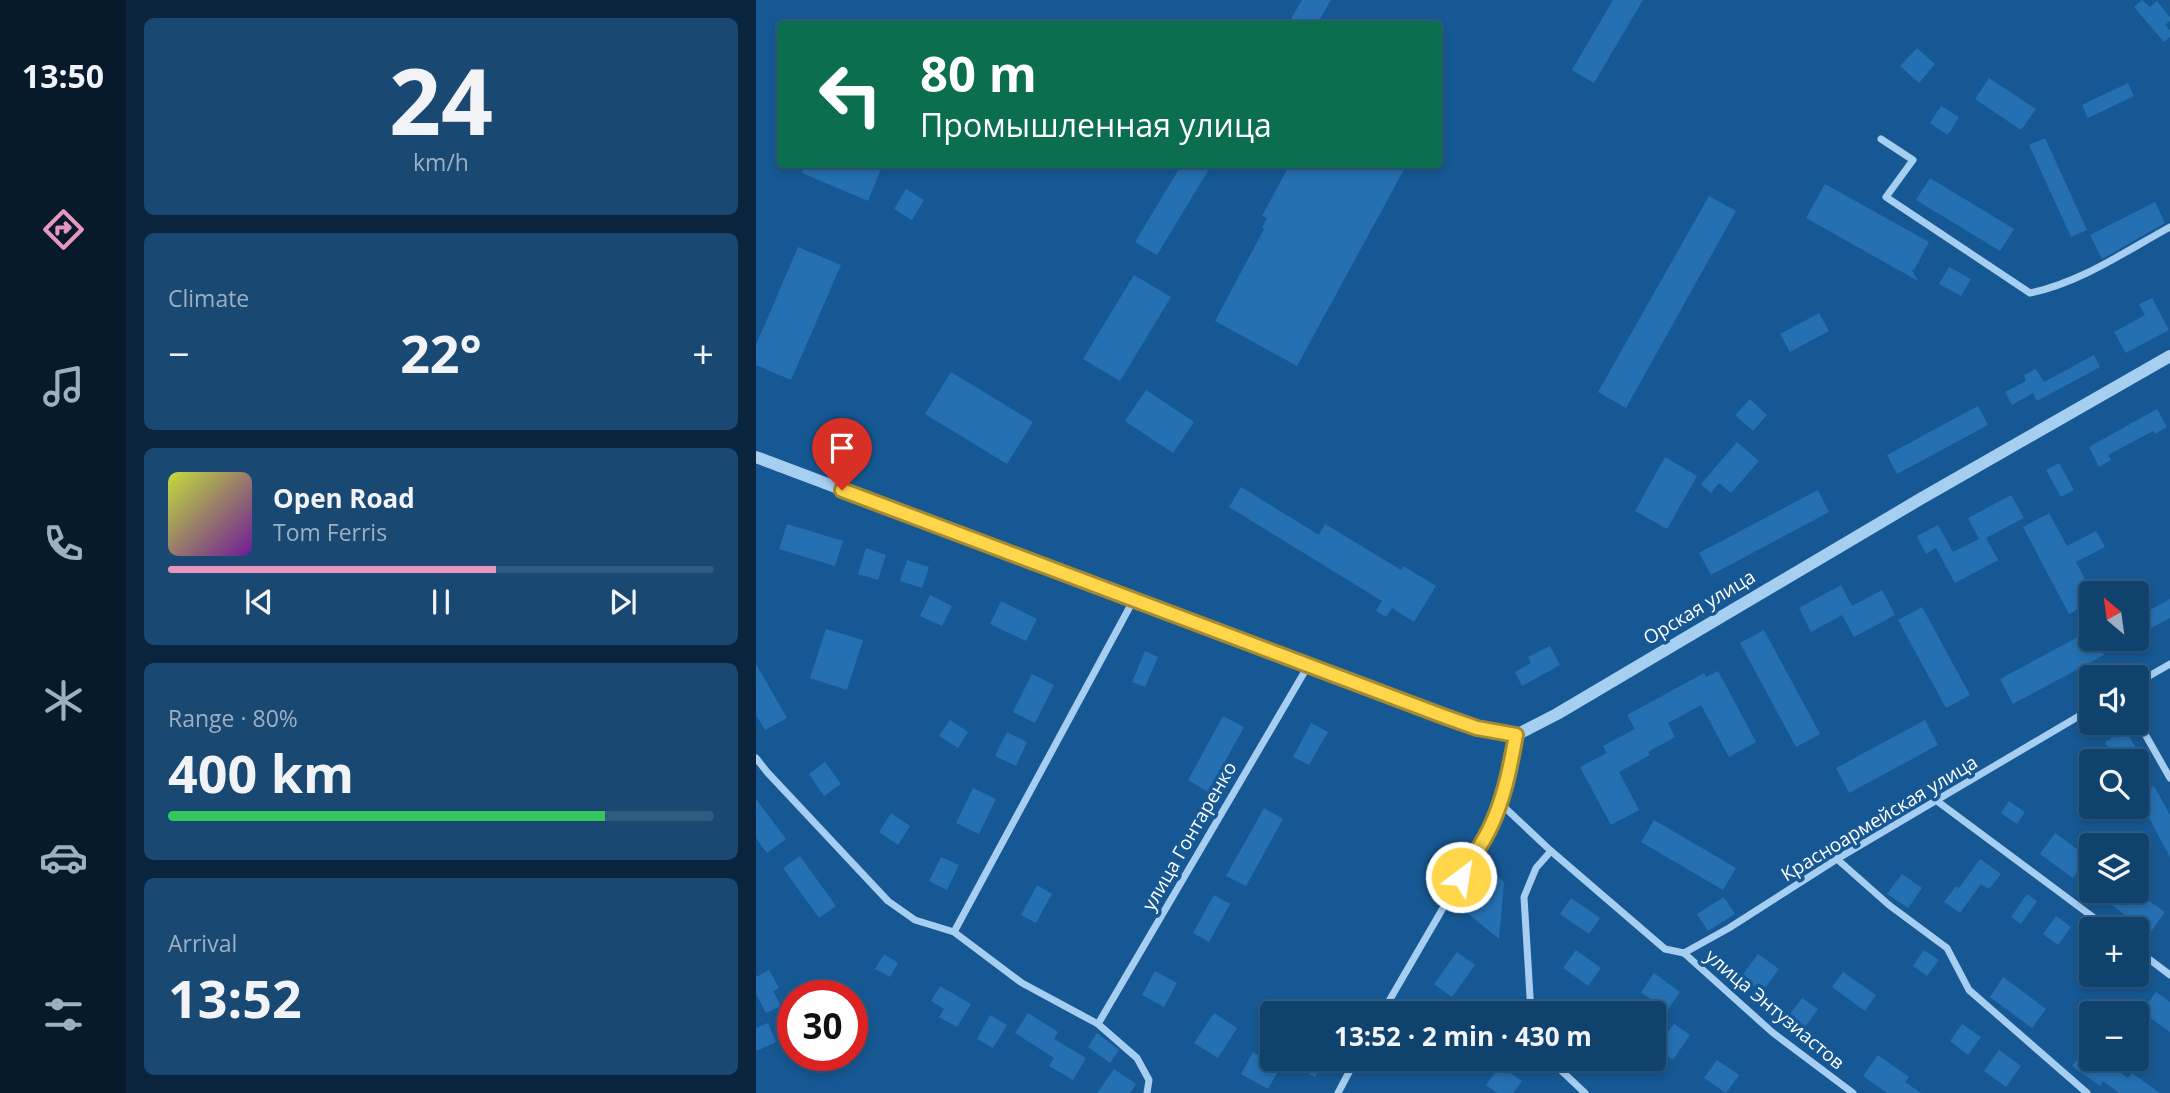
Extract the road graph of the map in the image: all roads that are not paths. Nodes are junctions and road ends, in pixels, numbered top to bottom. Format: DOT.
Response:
graph roads {
  1 [pos="1881,139"];
  2 [pos="2170,227"];
  3 [pos="2170,356"];
  4 [pos="756,457"];
  5 [pos="1133,599"];
  6 [pos="2170,664"];
  7 [pos="1308,666"];
  8 [pos="2149,676"];
  9 [pos="2079,716"];
  10 [pos="1516,735"];
  11 [pos="2146,735"];
  12 [pos="756,758"];
  13 [pos="2170,778"];
  14 [pos="1937,800"];
  15 [pos="1500,803"];
  16 [pos="1551,851"];
  17 [pos="1832,852"];
  18 [pos="1838,859"];
  19 [pos="2093,917"];
  20 [pos="954,932"];
  21 [pos="1684,953"];
  22 [pos="2149,959"];
  23 [pos="2170,975"];
  24 [pos="1389,1001"];
  25 [pos="1530,1001"];
  26 [pos="1098,1024"];
  27 [pos="1350,1071"];
  28 [pos="1561,1071"];
  29 [pos="1581,1092"];
  30 [pos="1146,1093"];
  31 [pos="1338,1093"];
  32 [pos="1853,1093"];
  33 [pos="2087,1093"];
  1 -- 2 [label="street"];
  3 -- 10 [label="street, Орская улица"];
  4 -- 5 [label="street"];
  5 -- 7 [label="street"];
  5 -- 20 [label="street"];
  6 -- 8 [label="street"];
  7 -- 10 [label="street"];
  7 -- 26 [label="street, улица Гонтаренко"];
  9 -- 14 [label="street, Красноармейская улица"];
  10 -- 15 [label="street"];
  11 -- 13 [label="street"];
  12 -- 20 [label="street"];
  14 -- 18 [label="street, Красноармейская улица"];
  14 -- 19 [label="street"];
  15 -- 16 [label="street"];
  15 -- 24 [label="street"];
  16 -- 21 [label="street, улица Энтузиастов"];
  16 -- 25 [label="street"];
  17 -- 18 [label="street"];
  18 -- 21 [label="street, Красноармейская улица"];
  18 -- 33 [label="street"];
  20 -- 26 [label="street"];
  21 -- 32 [label="street, улица Энтузиастов"];
  22 -- 23 [label="street"];
  26 -- 30 [label="street"];
  27 -- 31 [label="street"];
  28 -- 29 [label="street"];
}
